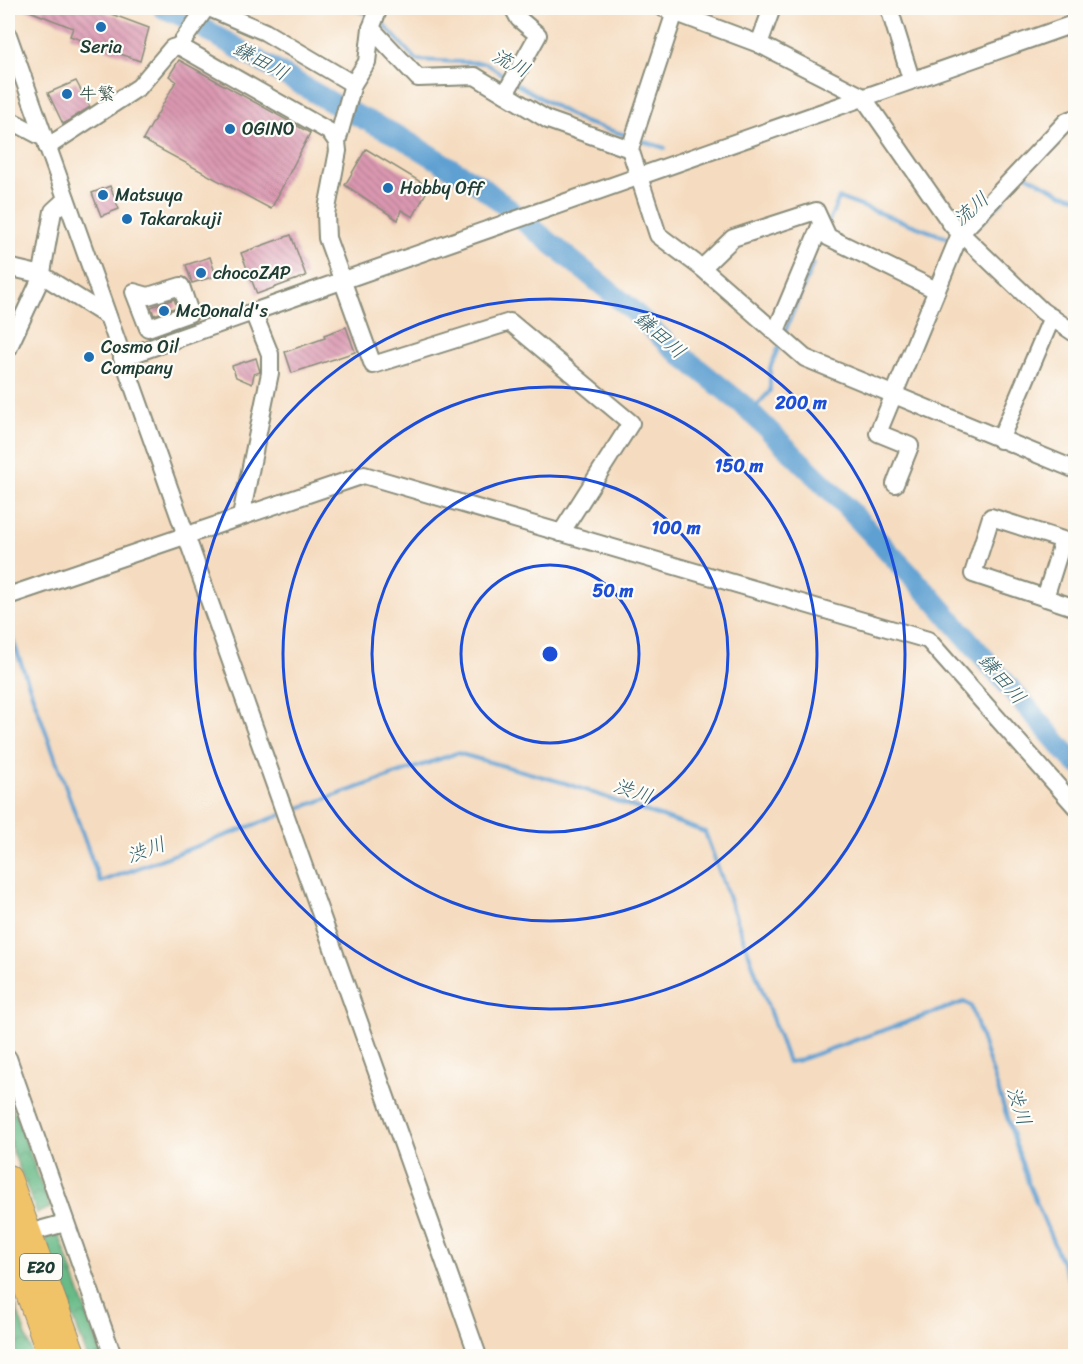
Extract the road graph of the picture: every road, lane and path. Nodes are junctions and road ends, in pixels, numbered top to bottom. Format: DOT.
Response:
graph roads {
  1 [pos="208,8"];
  2 [pos="380,8"];
  3 [pos="513,8"];
  4 [pos="772,8"];
  5 [pos="889,8"];
  6 [pos="669,10"];
  7 [pos="1076,23"];
  8 [pos="370,28"];
  9 [pos="8,35"];
  10 [pos="182,41"];
  11 [pos="759,44"];
  12 [pos="911,79"];
  13 [pos="352,88"];
  14 [pos="505,94"];
  15 [pos="863,97"];
  16 [pos="1076,118"];
  17 [pos="8,119"];
  18 [pos="46,142"];
  19 [pos="337,142"];
  20 [pos="630,149"];
  21 [pos="639,176"];
  22 [pos="66,199"];
  23 [pos="821,224"];
  24 [pos="960,234"];
  25 [pos="8,267"];
  26 [pos="702,268"];
  27 [pos="42,275"];
  28 [pos="342,281"];
  29 [pos="936,290"];
  30 [pos="253,312"];
  31 [pos="107,316"];
  32 [pos="1052,317"];
  33 [pos="776,331"];
  34 [pos="1076,334"];
  35 [pos="8,349"];
  36 [pos="122,358"];
  37 [pos="891,395"];
  38 [pos="1000,440"];
  39 [pos="1076,470"];
  40 [pos="895,484"];
  41 [pos="241,516"];
  42 [pos="561,532"];
  43 [pos="185,535"];
  44 [pos="8,596"];
  45 [pos="1045,598"];
  46 [pos="1076,608"];
  47 [pos="1076,807"];
  48 [pos="8,1058"];
  49 [pos="8,1178"];
  50 [pos="65,1223"];
  51 [pos="44,1229"];
  52 [pos="8,1233"];
  53 [pos="51,1356"];
  54 [pos="73,1356"];
  55 [pos="113,1356"];
  56 [pos="478,1356"];
  1 -- 10 [label="street"];
  1 -- 13 [label="street"];
  2 -- 8 [label="street"];
  3 -- 14 [label="street"];
  4 -- 11 [label="street"];
  5 -- 12 [label="street"];
  6 -- 11 [label="street"];
  6 -- 20 [label="street"];
  7 -- 12 [label="street"];
  8 -- 13 [label="street"];
  8 -- 14 [label="street"];
  9 -- 18 [label="street"];
  10 -- 18 [label="street"];
  10 -- 19 [label="street"];
  11 -- 15 [label="street"];
  12 -- 15 [label="street"];
  13 -- 19 [label="street"];
  14 -- 20 [label="street"];
  15 -- 21 [label="street"];
  15 -- 24 [label="street"];
  16 -- 24 [label="street"];
  17 -- 18 [label="street"];
  18 -- 22 [label="street"];
  19 -- 28 [label="street"];
  20 -- 21 [label="street"];
  21 -- 26 [label="street"];
  21 -- 28 [label="street"];
  22 -- 27 [label="street"];
  22 -- 31 [label="street"];
  23 -- 26 [label="street"];
  23 -- 29 [label="street"];
  23 -- 33 [label="street"];
  24 -- 29 [label="street"];
  24 -- 32 [label="street"];
  25 -- 27 [label="street"];
  26 -- 33 [label="street"];
  27 -- 31 [label="street"];
  27 -- 35 [label="street"];
  28 -- 30 [label="street"];
  28 -- 42 [label="street"];
  29 -- 37 [label="street"];
  30 -- 36 [label="street"];
  30 -- 41 [label="street"];
  31 -- 36 [label="street"];
  32 -- 34 [label="street"];
  32 -- 38 [label="street"];
  33 -- 37 [label="street"];
  36 -- 43 [label="street"];
  37 -- 38 [label="street"];
  37 -- 40 [label="street"];
  38 -- 39 [label="street"];
  41 -- 42 [label="street"];
  41 -- 43 [label="street"];
  42 -- 47 [label="street"];
  43 -- 44 [label="street"];
  43 -- 56 [label="street"];
  45 -- 45 [label="street"];
  45 -- 46 [label="street"];
  48 -- 50 [label="street"];
  49 -- 54 [label="highway, E20"];
  50 -- 51 [label="street"];
  50 -- 55 [label="street"];
  52 -- 53 [label="highway, E20"];
}
